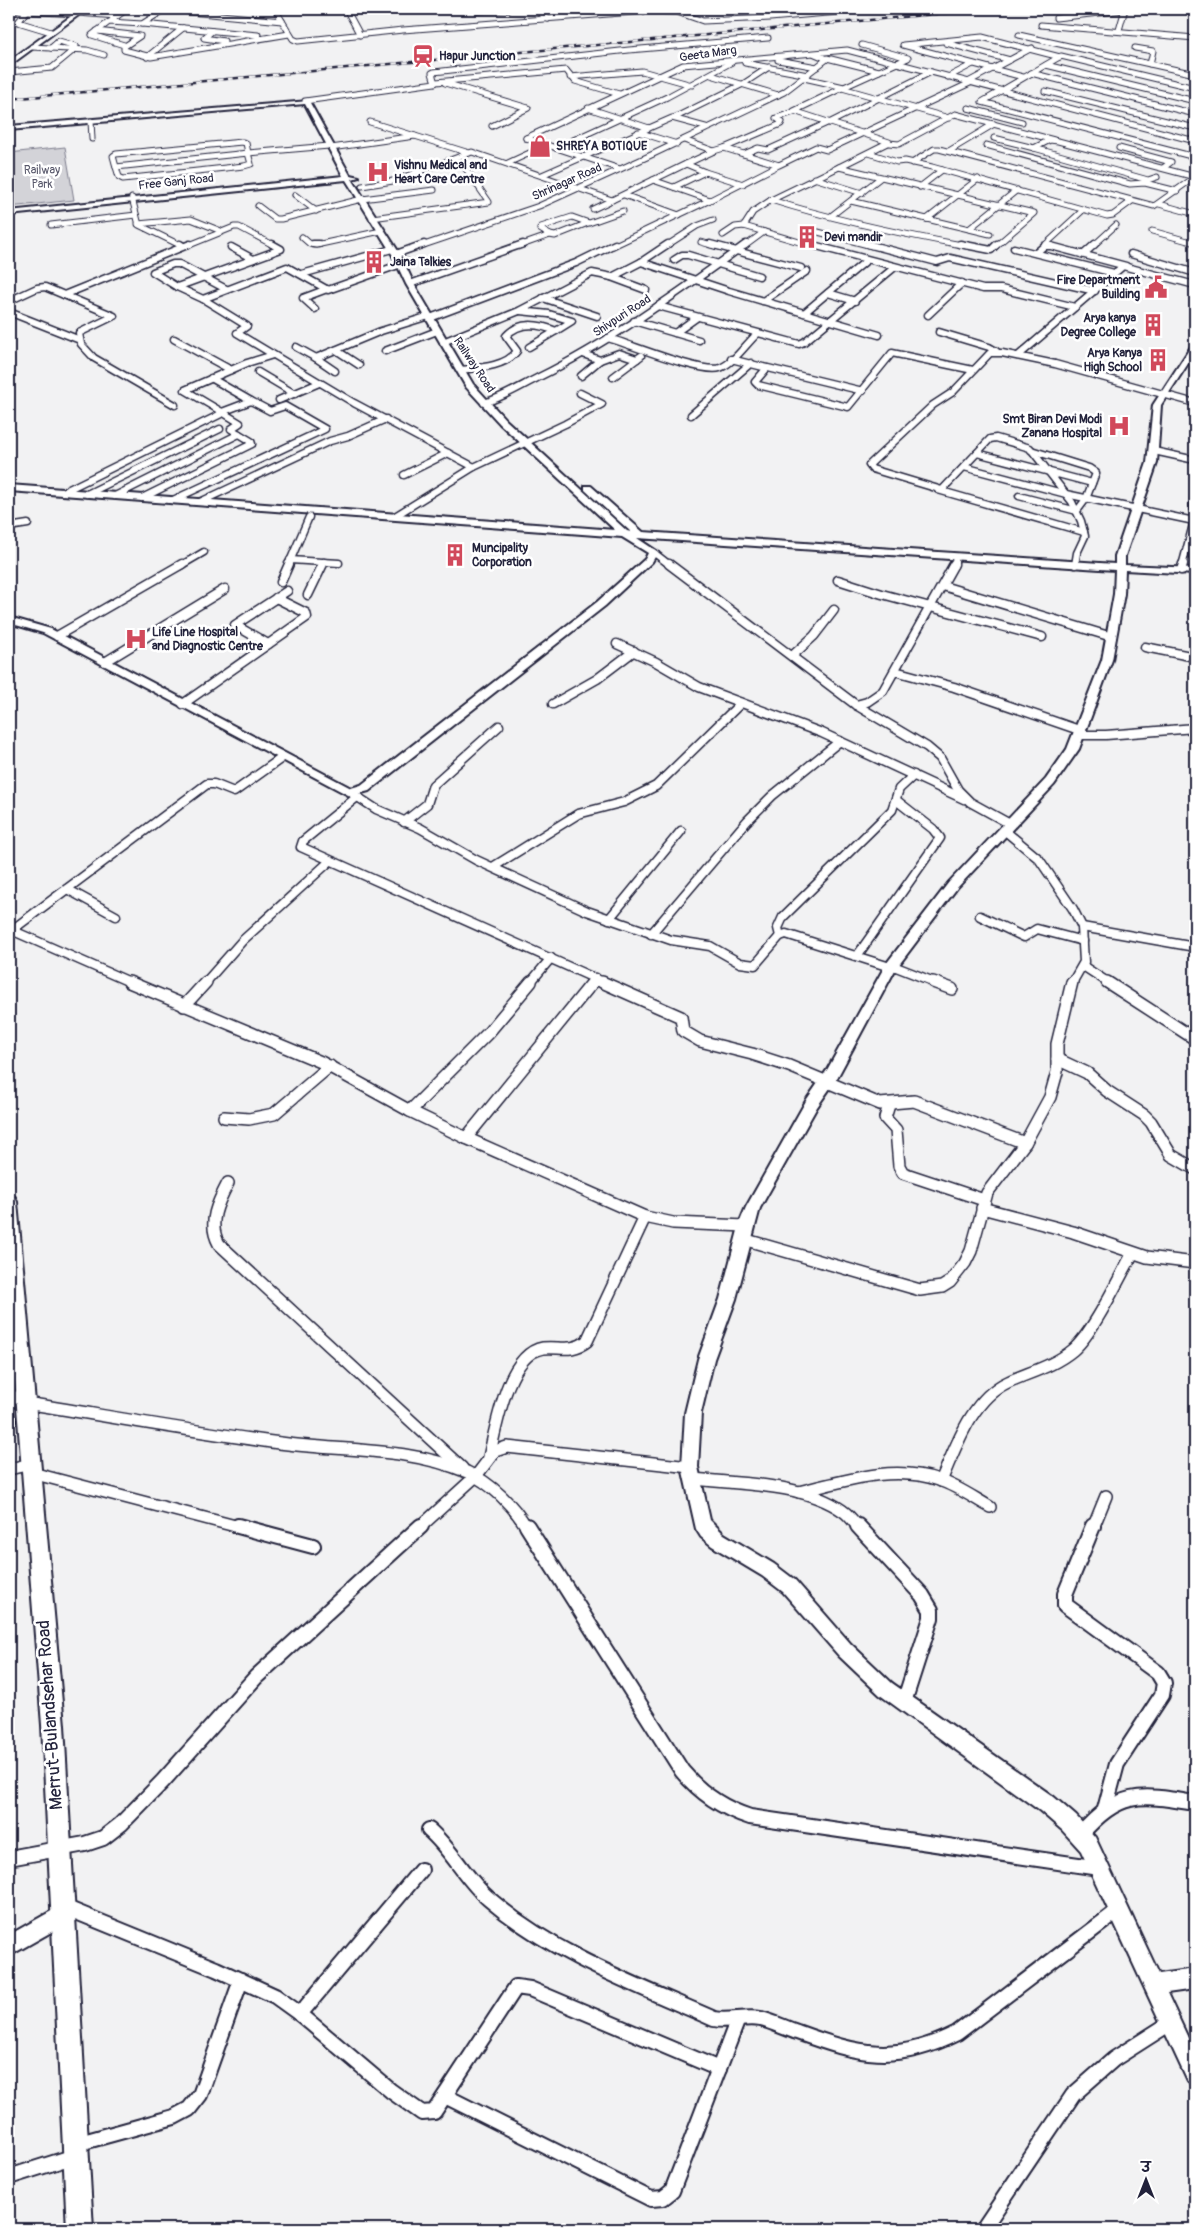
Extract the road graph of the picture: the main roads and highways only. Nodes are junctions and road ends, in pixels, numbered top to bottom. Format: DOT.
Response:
graph roads {
  1 [pos="9,1202"];
  2 [pos="20,1399"];
  3 [pos="80,2229"];
  1 -- 2 [label="main road, Merrut-Bulandsehar Road"];
  2 -- 3 [label="main road, Merrut-Bulandsehar Road"];
}
